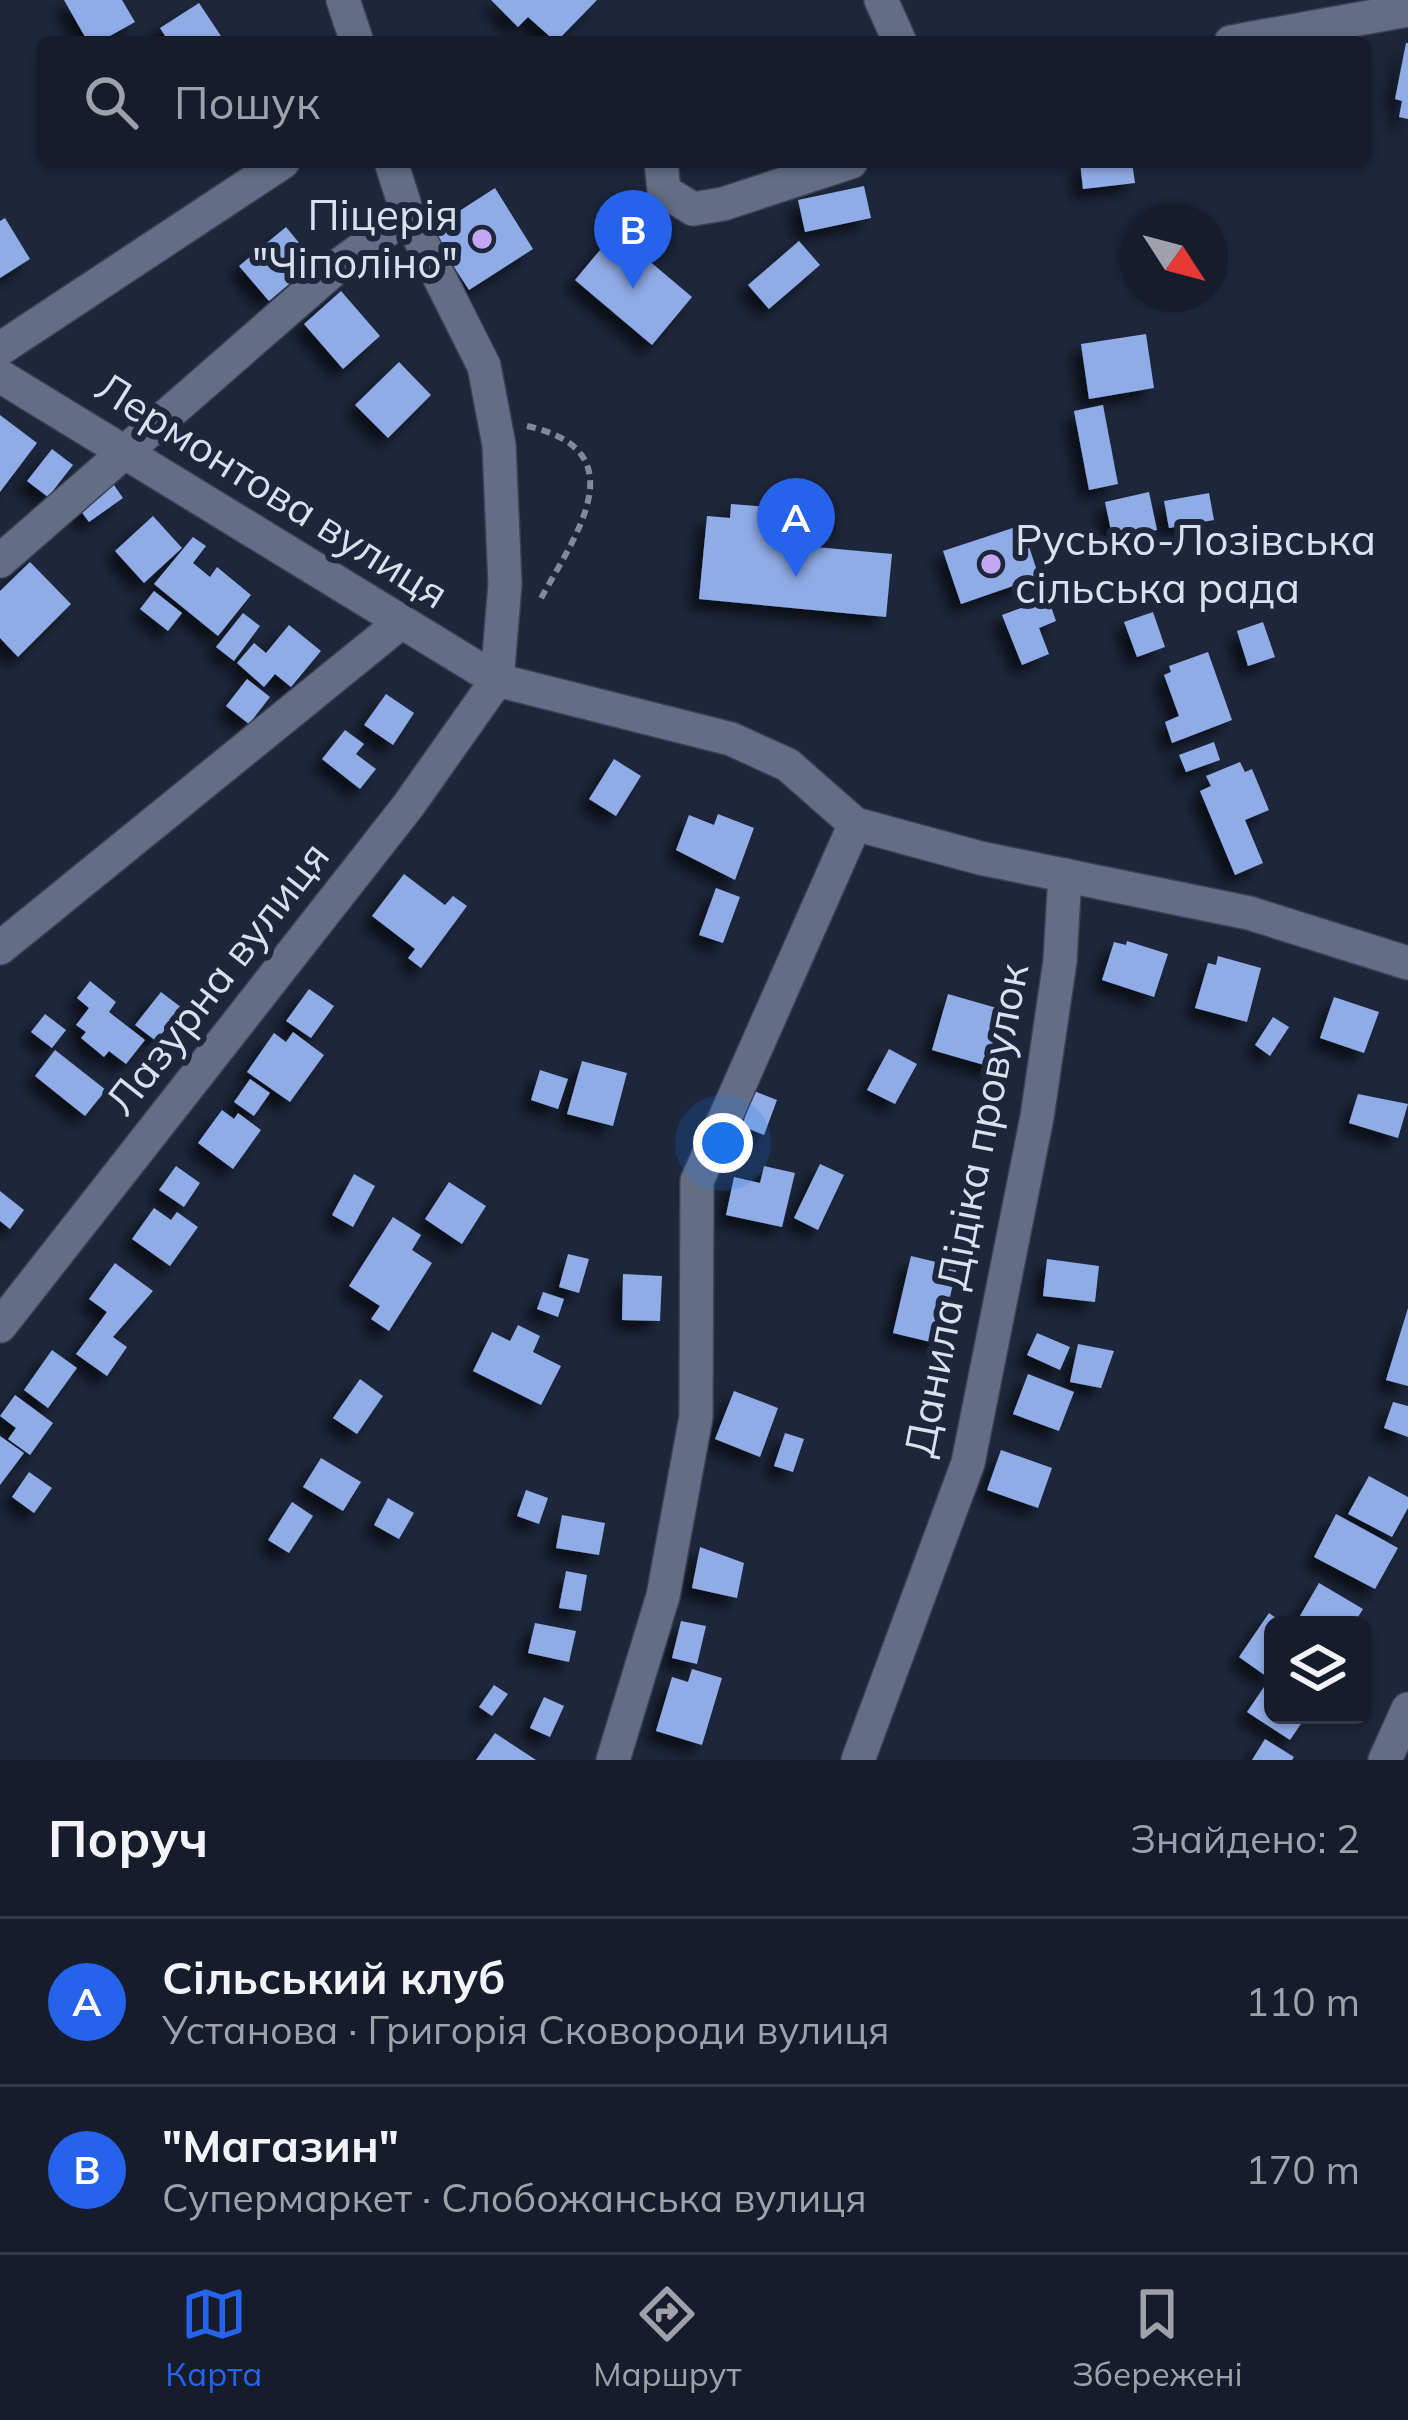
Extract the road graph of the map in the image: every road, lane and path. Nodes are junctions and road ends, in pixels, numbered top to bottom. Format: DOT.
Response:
graph roads {
  1 [pos="343,0"];
  2 [pos="881,0"];
  3 [pos="1408,10"];
  4 [pos="355,36"];
  5 [pos="897,36"];
  6 [pos="1264,36"];
  7 [pos="274,168"];
  8 [pos="393,168"];
  9 [pos="662,168"];
  10 [pos="833,168"];
  11 [pos="408,215"];
  12 [pos="0,349"];
  13 [pos="0,376"];
  14 [pos="494,419"];
  15 [pos="122,452"];
  16 [pos="0,561"];
  17 [pos="530,618"];
  18 [pos="400,623"];
  19 [pos="497,680"];
  20 [pos="855,824"];
  21 [pos="1065,875"];
  22 [pos="0,948"];
  23 [pos="1408,963"];
  24 [pos="0,1326"];
  25 [pos="1408,1709"];
  26 [pos="613,1760"];
  27 [pos="858,1760"];
  28 [pos="1385,1760"];
  1 -- 4 [label="street"];
  2 -- 5 [label="street"];
  3 -- 6 [label="street"];
  7 -- 12 [label="street"];
  8 -- 11 [label="street"];
  9 -- 10 [label="street"];
  11 -- 14 [label="street"];
  11 -- 15 [label="street"];
  13 -- 15 [label="street, Лермонтова вулиця"];
  14 -- 17 [label="path"];
  14 -- 19 [label="street"];
  15 -- 16 [label="street"];
  15 -- 18 [label="street, Лермонтова вулиця"];
  18 -- 19 [label="street, Лермонтова вулиця"];
  18 -- 22 [label="street"];
  19 -- 20 [label="street, Лермонтова вулиця"];
  19 -- 24 [label="street, Лазурна вулиця"];
  20 -- 21 [label="street"];
  20 -- 26 [label="street"];
  21 -- 23 [label="street"];
  21 -- 27 [label="street, Данила Дідіка провулок"];
  25 -- 28 [label="street"];
}
